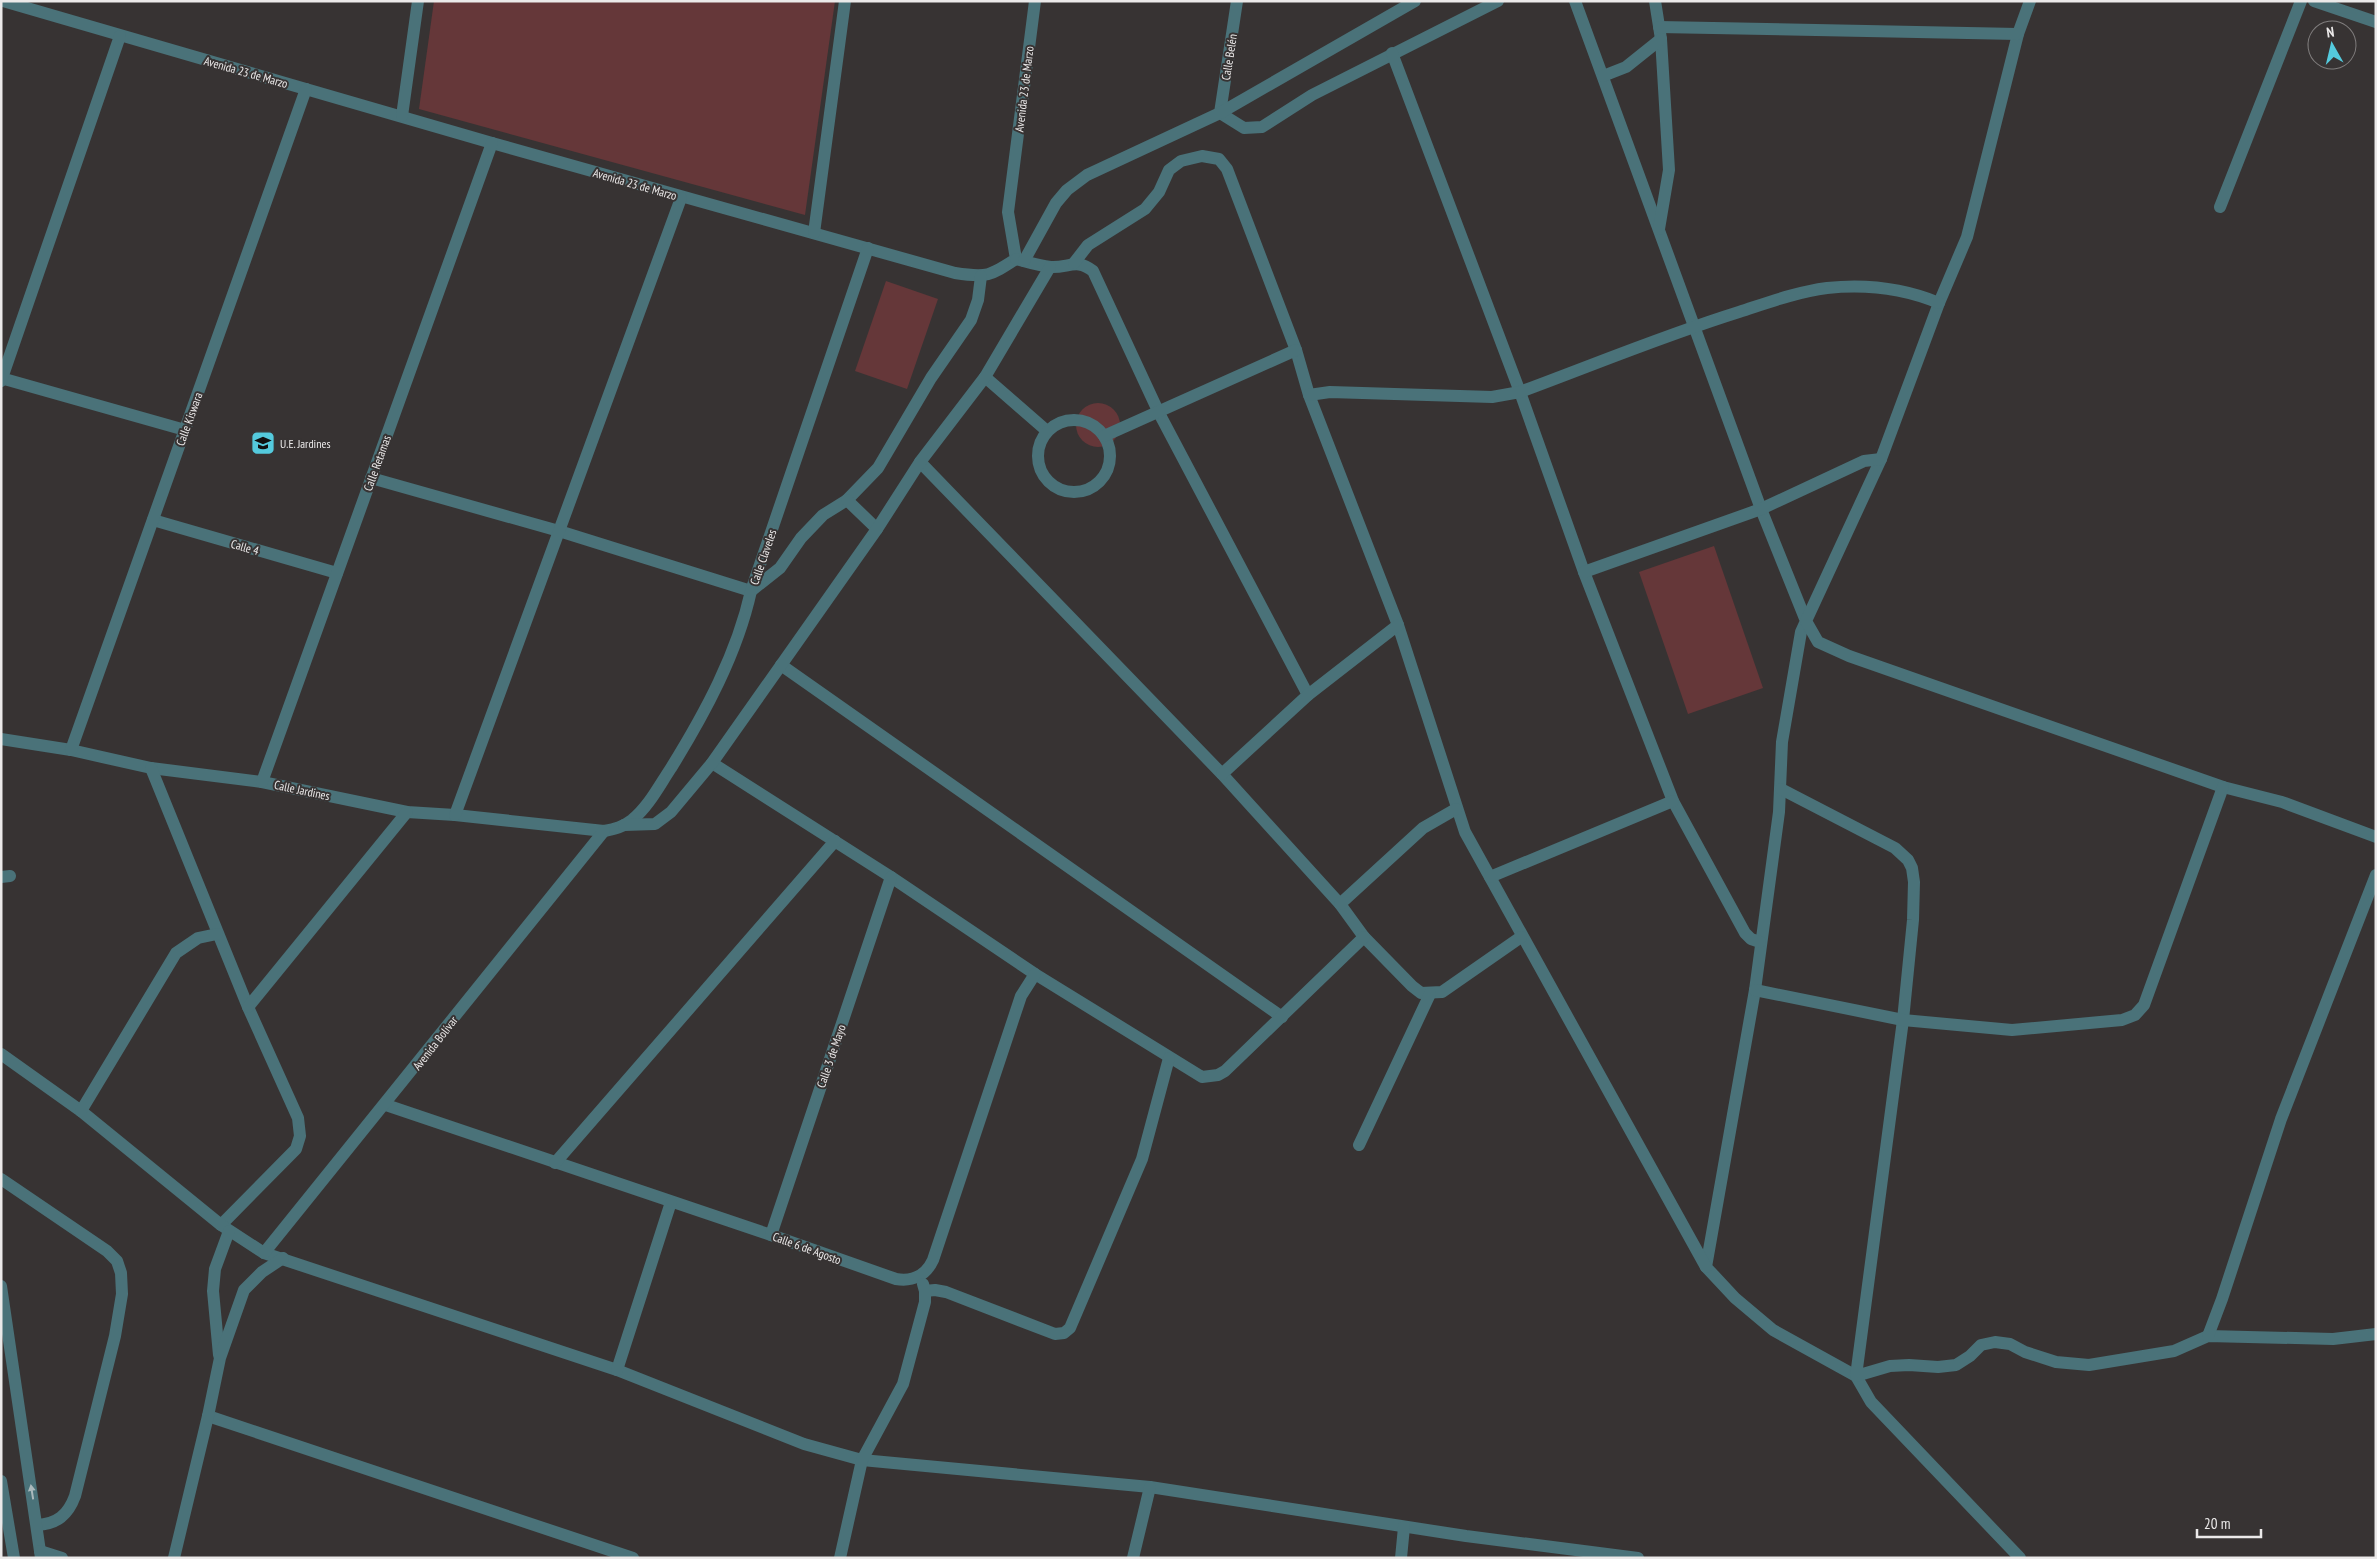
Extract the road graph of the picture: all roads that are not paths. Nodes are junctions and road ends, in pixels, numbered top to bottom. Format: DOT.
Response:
graph roads {
  1 [pos="2,1"];
  2 [pos="418,1"];
  3 [pos="845,1"];
  4 [pos="1035,1"];
  5 [pos="1237,1"];
  6 [pos="1415,1"];
  7 [pos="1498,1"];
  8 [pos="1575,1"];
  9 [pos="1655,1"];
  10 [pos="2030,1"];
  11 [pos="2301,1"];
  12 [pos="2314,1"];
  13 [pos="2376,22"];
  14 [pos="1660,33"];
  15 [pos="2018,34"];
  16 [pos="120,36"];
  17 [pos="1392,53"];
  18 [pos="1603,76"];
  19 [pos="306,89"];
  20 [pos="1220,113"];
  21 [pos="402,116"];
  22 [pos="492,143"];
  23 [pos="681,198"];
  24 [pos="2220,207"];
  25 [pos="1659,229"];
  26 [pos="814,233"];
  27 [pos="868,248"];
  28 [pos="1020,260"];
  29 [pos="1074,263"];
  30 [pos="1050,267"];
  31 [pos="980,276"];
  32 [pos="1939,303"];
  33 [pos="1695,326"];
  34 [pos="1296,350"];
  35 [pos="985,377"];
  36 [pos="2,379"];
  37 [pos="1520,392"];
  38 [pos="1309,396"];
  39 [pos="1159,413"];
  40 [pos="185,430"];
  41 [pos="1047,431"];
  42 [pos="1104,436"];
  43 [pos="1881,459"];
  44 [pos="920,462"];
  45 [pos="371,478"];
  46 [pos="847,500"];
  47 [pos="1761,509"];
  48 [pos="153,520"];
  49 [pos="876,529"];
  50 [pos="559,531"];
  51 [pos="1584,572"];
  52 [pos="337,573"];
  53 [pos="752,590"];
  54 [pos="1806,621"];
  55 [pos="1398,625"];
  56 [pos="781,665"];
  57 [pos="1308,695"];
  58 [pos="1,739"];
  59 [pos="72,750"];
  60 [pos="712,763"];
  61 [pos="151,768"];
  62 [pos="1222,774"];
  63 [pos="262,782"];
  64 [pos="2223,787"];
  65 [pos="1781,790"];
  66 [pos="1673,802"];
  67 [pos="1456,809"];
  68 [pos="407,812"];
  69 [pos="456,814"];
  70 [pos="624,825"];
  71 [pos="604,831"];
  72 [pos="2376,837"];
  73 [pos="834,841"];
  74 [pos="2376,875"];
  75 [pos="891,877"];
  76 [pos="1490,877"];
  77 [pos="1340,904"];
  78 [pos="217,934"];
  79 [pos="1364,937"];
  80 [pos="1521,937"];
  81 [pos="1760,942"];
  82 [pos="1035,974"];
  83 [pos="1754,990"];
  84 [pos="1430,994"];
  85 [pos="248,1008"];
  86 [pos="1282,1017"];
  87 [pos="1903,1020"];
  88 [pos="1,1054"];
  89 [pos="1169,1058"];
  90 [pos="386,1105"];
  91 [pos="81,1111"];
  92 [pos="1359,1145"];
  93 [pos="555,1163"];
  94 [pos="1,1179"];
  95 [pos="671,1202"];
  96 [pos="225,1228"];
  97 [pos="771,1235"];
  98 [pos="264,1253"];
  99 [pos="283,1258"];
  100 [pos="1706,1267"];
  101 [pos="918,1277"];
  102 [pos="1,1286"];
  103 [pos="925,1291"];
  104 [pos="2376,1334"];
  105 [pos="2208,1336"];
  106 [pos="220,1358"];
  107 [pos="617,1370"];
  108 [pos="1856,1376"];
  109 [pos="208,1416"];
  110 [pos="862,1460"];
  111 [pos="1,1481"];
  112 [pos="1150,1487"];
  113 [pos="37,1525"];
  114 [pos="1404,1527"];
  115 [pos="41,1554"];
  116 [pos="14,1558"];
  117 [pos="62,1558"];
  118 [pos="174,1558"];
  119 [pos="632,1558"];
  120 [pos="840,1558"];
  121 [pos="1133,1558"];
  122 [pos="1401,1558"];
  123 [pos="1638,1558"];
  124 [pos="2020,1558"];
  1 -- 16 [label="street, Avenida 23 de Marzo"];
  2 -- 21 [label="street"];
  3 -- 26 [label="street"];
  4 -- 28 [label="street, Avenida 23 de Marzo"];
  5 -- 20 [label="street, Calle Belén"];
  6 -- 20 [label="street"];
  7 -- 17 [label="street"];
  8 -- 18 [label="street"];
  9 -- 14 [label="street"];
  10 -- 15 [label="street"];
  11 -- 24 [label="street"];
  12 -- 13 [label="street"];
  14 -- 15 [label="street"];
  14 -- 18 [label="street"];
  14 -- 25 [label="street"];
  15 -- 32 [label="street"];
  16 -- 19 [label="street, Avenida 23 de Marzo"];
  16 -- 36 [label="street"];
  17 -- 20 [label="street"];
  17 -- 37 [label="street"];
  18 -- 25 [label="street"];
  19 -- 21 [label="street, Avenida 23 de Marzo"];
  19 -- 40 [label="street, Calle Kiswara"];
  20 -- 28 [label="street"];
  21 -- 22 [label="street, Avenida 23 de Marzo"];
  22 -- 23 [label="street, Avenida 23 de Marzo"];
  22 -- 45 [label="street, Calle Retamas"];
  23 -- 26 [label="street, Avenida 23 de Marzo"];
  23 -- 50 [label="street"];
  25 -- 33 [label="street"];
  26 -- 27 [label="street, Avenida 23 de Marzo"];
  27 -- 31 [label="street, Avenida 23 de Marzo"];
  27 -- 53 [label="street, Calle Claveles"];
  28 -- 30 [label="street"];
  28 -- 31 [label="street, Avenida 23 de Marzo"];
  29 -- 30 [label="street"];
  29 -- 34 [label="street"];
  29 -- 39 [label="street"];
  30 -- 35 [label="street"];
  31 -- 46 [label="street"];
  32 -- 33 [label="street"];
  32 -- 43 [label="street"];
  33 -- 37 [label="street"];
  33 -- 47 [label="street"];
  34 -- 38 [label="street"];
  34 -- 39 [label="street"];
  35 -- 41 [label="street"];
  35 -- 44 [label="street"];
  36 -- 40 [label="street"];
  37 -- 38 [label="street"];
  37 -- 51 [label="street"];
  38 -- 55 [label="street"];
  39 -- 42 [label="street"];
  39 -- 57 [label="street"];
  40 -- 48 [label="street, Calle Kiswara"];
  41 -- 42 [label="street"];
  41 -- 42 [label="street"];
  43 -- 47 [label="street"];
  43 -- 54 [label="street"];
  44 -- 49 [label="street"];
  44 -- 62 [label="street"];
  45 -- 50 [label="street"];
  45 -- 52 [label="street, Calle Retamas"];
  46 -- 49 [label="street"];
  46 -- 53 [label="street"];
  47 -- 51 [label="street"];
  47 -- 54 [label="street"];
  48 -- 52 [label="street, Calle 4"];
  48 -- 59 [label="street, Calle Kiswara"];
  49 -- 56 [label="street"];
  50 -- 53 [label="street"];
  50 -- 69 [label="street"];
  51 -- 66 [label="street"];
  52 -- 63 [label="street, Calle Retamas"];
  53 -- 70 [label="street, Calle Claveles"];
  54 -- 64 [label="street"];
  54 -- 65 [label="street"];
  55 -- 57 [label="street"];
  55 -- 67 [label="street"];
  56 -- 60 [label="street"];
  56 -- 86 [label="street"];
  57 -- 62 [label="street"];
  58 -- 59 [label="street, Calle Jardines"];
  59 -- 61 [label="street, Calle Jardines"];
  60 -- 70 [label="street"];
  60 -- 73 [label="street"];
  61 -- 63 [label="street, Calle Jardines"];
  61 -- 78 [label="street"];
  62 -- 77 [label="street"];
  63 -- 68 [label="street, Calle Jardines"];
  64 -- 72 [label="street"];
  64 -- 87 [label="street"];
  65 -- 81 [label="street"];
  65 -- 87 [label="street"];
  66 -- 76 [label="street"];
  66 -- 81 [label="street"];
  67 -- 76 [label="street"];
  67 -- 77 [label="street"];
  68 -- 69 [label="street, Calle Jardines"];
  68 -- 85 [label="street"];
  69 -- 71 [label="street, Calle Jardines"];
  70 -- 71 [label="street, Calle Claveles"];
  71 -- 90 [label="street, Avenida Bolívar"];
  73 -- 75 [label="street"];
  73 -- 93 [label="street"];
  74 -- 105 [label="street"];
  75 -- 82 [label="street"];
  75 -- 97 [label="street, Calle 3 de Mayo"];
  76 -- 80 [label="street"];
  77 -- 79 [label="street"];
  78 -- 85 [label="street"];
  78 -- 91 [label="street"];
  79 -- 84 [label="street"];
  79 -- 86 [label="street"];
  80 -- 84 [label="street"];
  80 -- 100 [label="street"];
  81 -- 83 [label="street"];
  82 -- 89 [label="street"];
  82 -- 101 [label="street"];
  83 -- 87 [label="street"];
  83 -- 100 [label="street"];
  84 -- 92 [label="street"];
  85 -- 96 [label="street"];
  86 -- 89 [label="street"];
  87 -- 108 [label="street"];
  88 -- 91 [label="street"];
  89 -- 103 [label="street"];
  90 -- 93 [label="street, Calle 6 de Agosto"];
  90 -- 98 [label="street, Avenida Bolívar"];
  91 -- 96 [label="street"];
  93 -- 95 [label="street, Calle 6 de Agosto"];
  94 -- 113 [label="street"];
  95 -- 97 [label="street, Calle 6 de Agosto"];
  95 -- 107 [label="street"];
  96 -- 98 [label="street"];
  96 -- 106 [label="street"];
  97 -- 101 [label="street, Calle 6 de Agosto"];
  98 -- 99 [label="street"];
  99 -- 106 [label="street"];
  99 -- 107 [label="street"];
  100 -- 108 [label="street"];
  101 -- 103 [label="street"];
  113 -- 102 [label="street, one-way"];
  103 -- 110 [label="street"];
  104 -- 105 [label="street"];
  105 -- 108 [label="street"];
  106 -- 109 [label="street"];
  107 -- 110 [label="street"];
  108 -- 124 [label="street"];
  109 -- 118 [label="street"];
  109 -- 119 [label="street"];
  110 -- 112 [label="street"];
  110 -- 120 [label="street"];
  111 -- 116 [label="street"];
  112 -- 114 [label="street"];
  112 -- 121 [label="street"];
  113 -- 115 [label="street"];
  114 -- 122 [label="street"];
  114 -- 123 [label="street"];
  115 -- 117 [label="street"];
}
